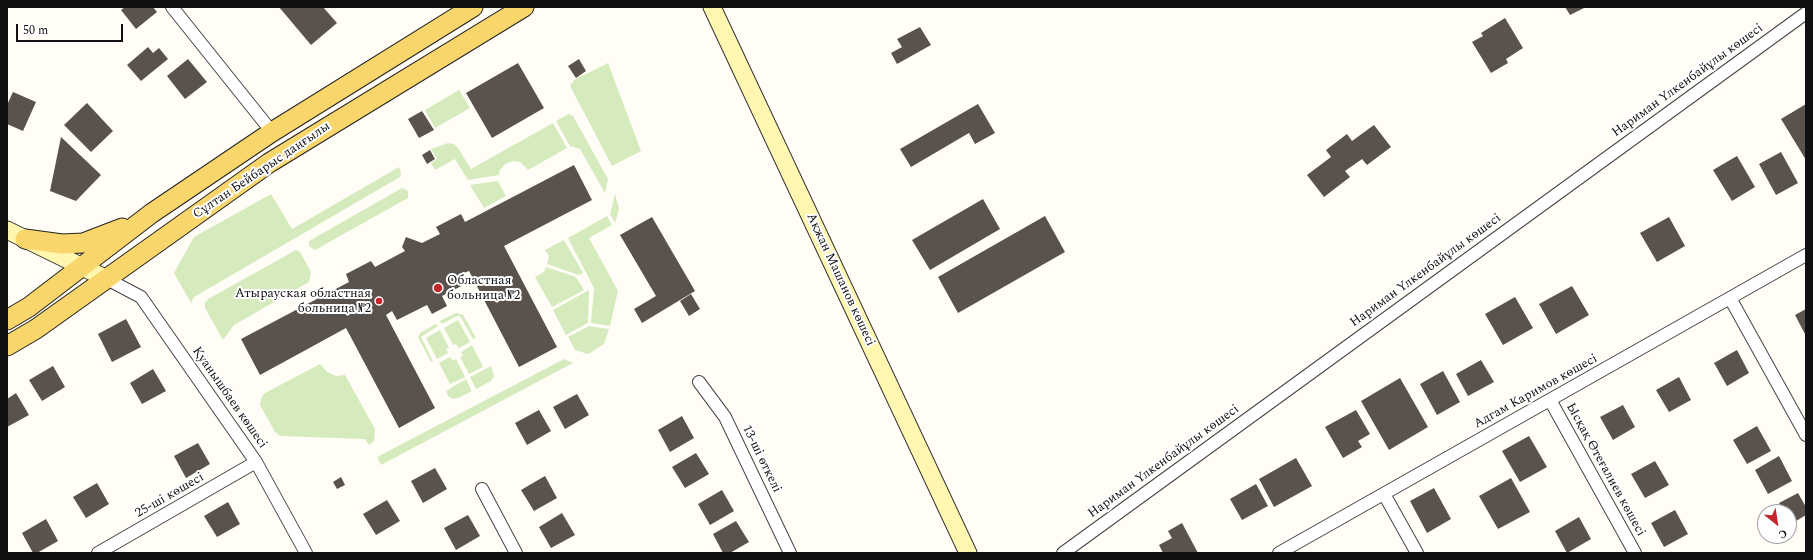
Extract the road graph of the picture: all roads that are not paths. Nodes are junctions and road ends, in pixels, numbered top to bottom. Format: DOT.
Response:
graph roads {
  1 [pos="172,7"];
  2 [pos="524,7"];
  3 [pos="712,7"];
  4 [pos="467,8"];
  5 [pos="1806,13"];
  6 [pos="272,132"];
  7 [pos="152,213"];
  8 [pos="7,230"];
  9 [pos="24,239"];
  10 [pos="1806,255"];
  11 [pos="83,267"];
  12 [pos="107,279"];
  13 [pos="1730,298"];
  14 [pos="7,320"];
  15 [pos="7,346"];
  16 [pos="699,382"];
  17 [pos="1550,400"];
  18 [pos="1806,435"];
  19 [pos="256,462"];
  20 [pos="482,489"];
  21 [pos="1384,494"];
  22 [pos="98,553"];
  23 [pos="306,553"];
  24 [pos="516,553"];
  25 [pos="790,553"];
  26 [pos="968,553"];
  27 [pos="1063,553"];
  28 [pos="1279,553"];
  29 [pos="1417,553"];
  30 [pos="1636,553"];
  1 -- 6 [label="street"];
  2 -- 12 [label="main road, Сұлтан Бейбарыс даңғылы"];
  3 -- 26 [label="street, Ақжан Машанов көшесі"];
  4 -- 6 [label="main road, Сұлтан Бейбарыс даңғылы"];
  5 -- 27 [label="street, Нариман Үлкенбайұлы көшесі"];
  6 -- 7 [label="main road, Сұлтан Бейбарыс даңғылы"];
  7 -- 9 [label="main road"];
  7 -- 11 [label="main road, Сұлтан Бейбарыс даңғылы"];
  8 -- 9 [label="street"];
  9 -- 11 [label="street"];
  10 -- 13 [label="street, Адгам Каримов көшесі"];
  11 -- 12 [label="street"];
  11 -- 14 [label="main road, Сұлтан Бейбарыс даңғылы"];
  12 -- 15 [label="main road, Сұлтан Бейбарыс даңғылы"];
  12 -- 19 [label="street, Қуанышбаев көшесі"];
  13 -- 17 [label="street, Адгам Каримов көшесі"];
  13 -- 18 [label="street"];
  16 -- 25 [label="street, 13-ші өткелі"];
  17 -- 21 [label="street, Адгам Каримов көшесі"];
  17 -- 30 [label="street, Ысқақ Өтеғалиев көшесі"];
  19 -- 22 [label="street, 25-ші көшесі"];
  19 -- 23 [label="street, Қуанышбаев көшесі"];
  20 -- 24 [label="street"];
  21 -- 28 [label="street, Адгам Каримов көшесі"];
  21 -- 29 [label="street"];
}
